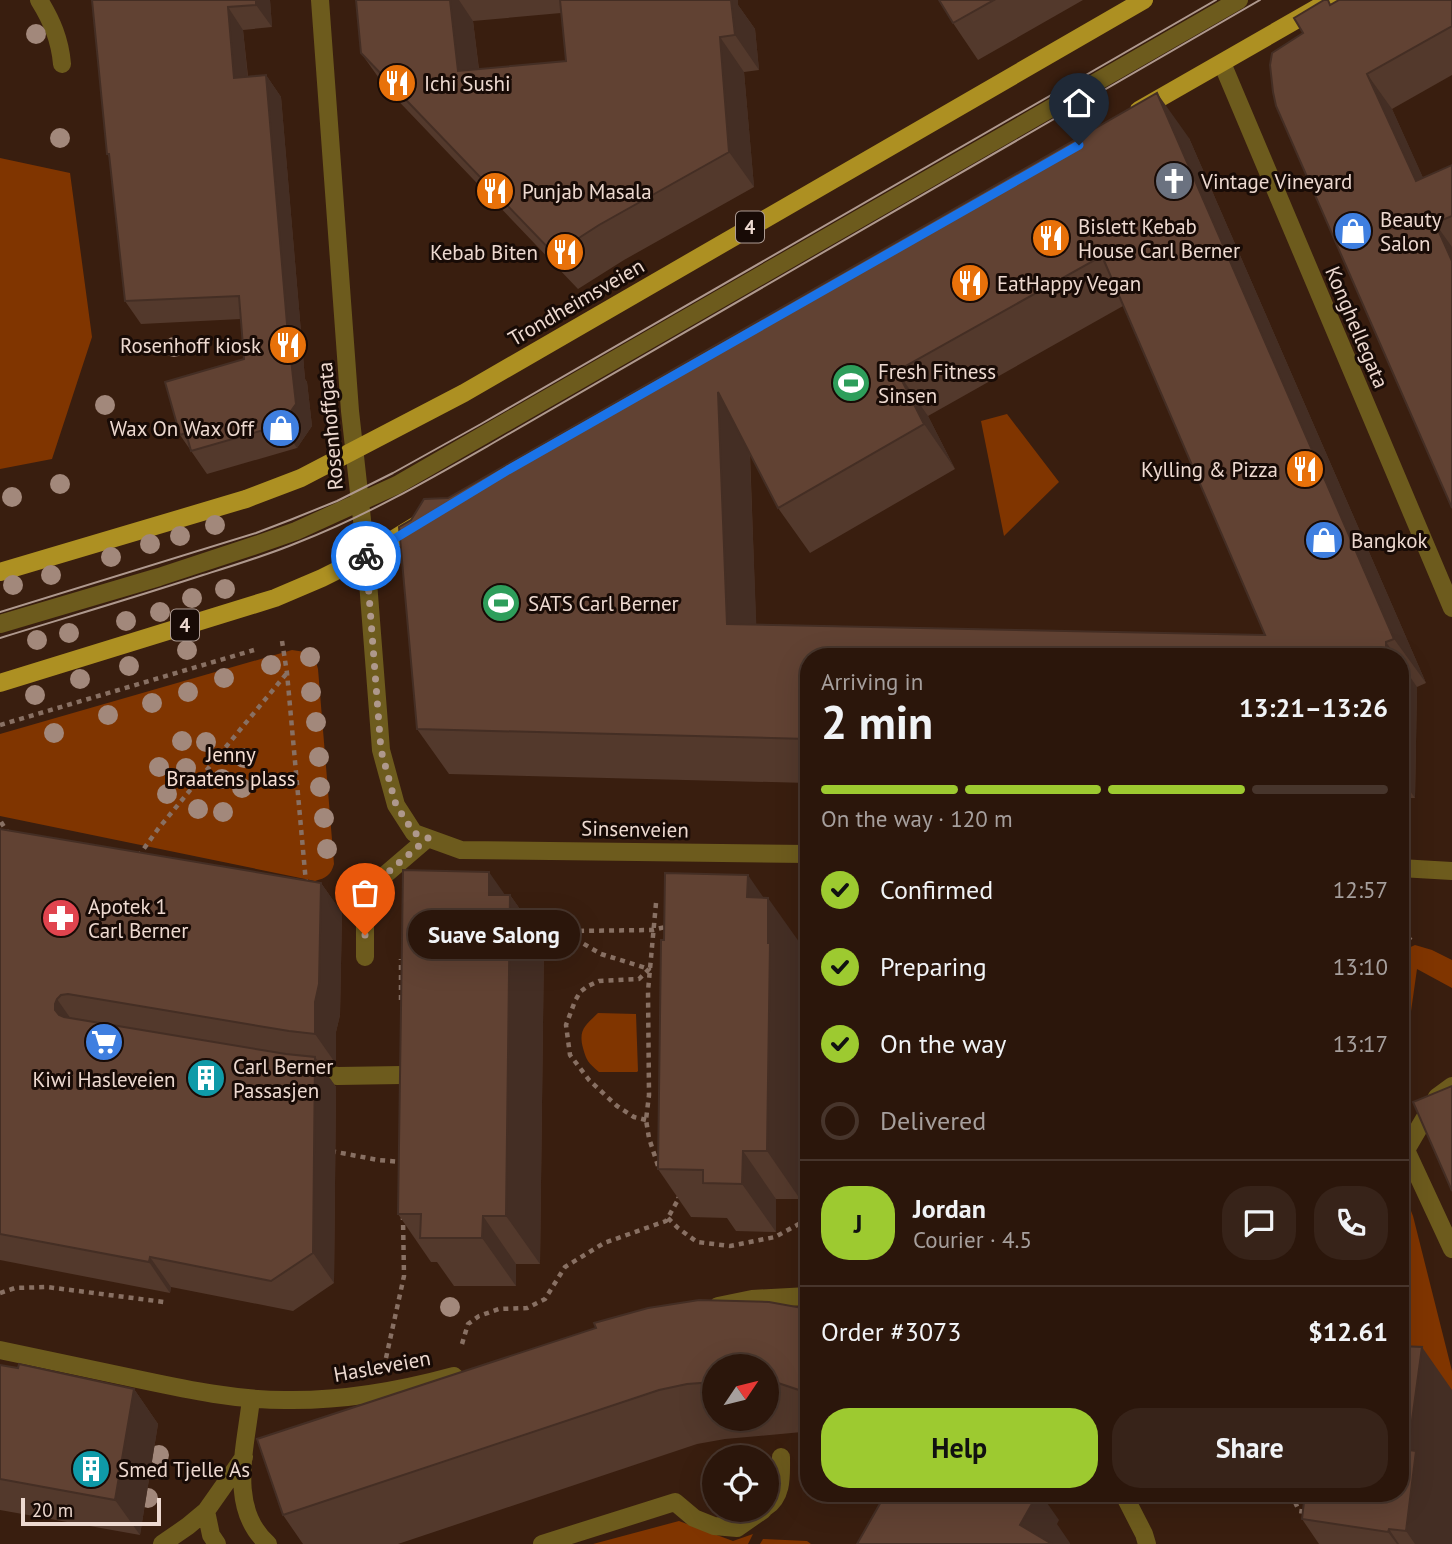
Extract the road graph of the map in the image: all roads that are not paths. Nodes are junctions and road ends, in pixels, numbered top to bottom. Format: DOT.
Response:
graph roads {
  1 [pos="39,0"];
  2 [pos="320,0"];
  3 [pos="1144,0"];
  4 [pos="1239,0"];
  5 [pos="1331,0"];
  6 [pos="1222,63"];
  7 [pos="62,64"];
  8 [pos="1125,118"];
  9 [pos="355,451"];
  10 [pos="360,502"];
  11 [pos="437,513"];
  12 [pos="366,556"];
  13 [pos="0,572"];
  14 [pos="1452,608"];
  15 [pos="0,624"];
  16 [pos="0,683"];
  17 [pos="428,838"];
  18 [pos="461,850"];
  19 [pos="800,854"];
  20 [pos="1409,869"];
  21 [pos="1452,871"];
  22 [pos="365,957"];
  23 [pos="284,1069"];
  24 [pos="402,1075"];
  25 [pos="1452,1086"];
  26 [pos="1409,1145"];
  27 [pos="1409,1156"];
  28 [pos="1452,1249"];
  29 [pos="800,1296"];
  30 [pos="698,1310"];
  31 [pos="0,1350"];
  32 [pos="471,1371"];
  33 [pos="251,1399"];
  34 [pos="244,1457"];
  35 [pos="781,1457"];
  36 [pos="779,1490"];
  37 [pos="1127,1502"];
  38 [pos="206,1511"];
  39 [pos="702,1521"];
  40 [pos="704,1522"];
  41 [pos="746,1522"];
  42 [pos="162,1544"];
  43 [pos="217,1544"];
  44 [pos="268,1544"];
  45 [pos="542,1544"];
  46 [pos="1147,1544"];
  1 -- 7 [label="street"];
  2 -- 9 [label="street, Rosenhoffgata"];
  3 -- 9 [label="main road, Trondheimsveien / 4"];
  4 -- 10 [label="street"];
  5 -- 6 [label="main road"];
  6 -- 8 [label="main road"];
  6 -- 14 [label="street, Konghellegata"];
  9 -- 10 [label="street, Rosenhoffgata"];
  9 -- 13 [label="main road, Trondheimsveien / 4"];
  10 -- 12 [label="street, Rosenhoffgata"];
  10 -- 15 [label="street"];
  11 -- 12 [label="main road, 4"];
  12 -- 16 [label="main road, 4"];
  12 -- 17 [label="street, Rosenhoffgata"];
  17 -- 18 [label="street, Rosenhoffgata"];
  17 -- 22 [label="street"];
  18 -- 19 [label="street, Sinsenveien"];
  20 -- 21 [label="street"];
  23 -- 24 [label="street"];
  25 -- 26 [label="street"];
  27 -- 28 [label="street"];
  29 -- 30 [label="street"];
  31 -- 33 [label="street, Hasleveien"];
  32 -- 33 [label="street, Hasleveien"];
  33 -- 34 [label="street"];
  34 -- 38 [label="street"];
  34 -- 44 [label="street"];
  35 -- 36 [label="street"];
  37 -- 46 [label="street"];
  38 -- 42 [label="street"];
  38 -- 43 [label="street"];
  39 -- 45 [label="street"];
  40 -- 41 [label="street"];
}
